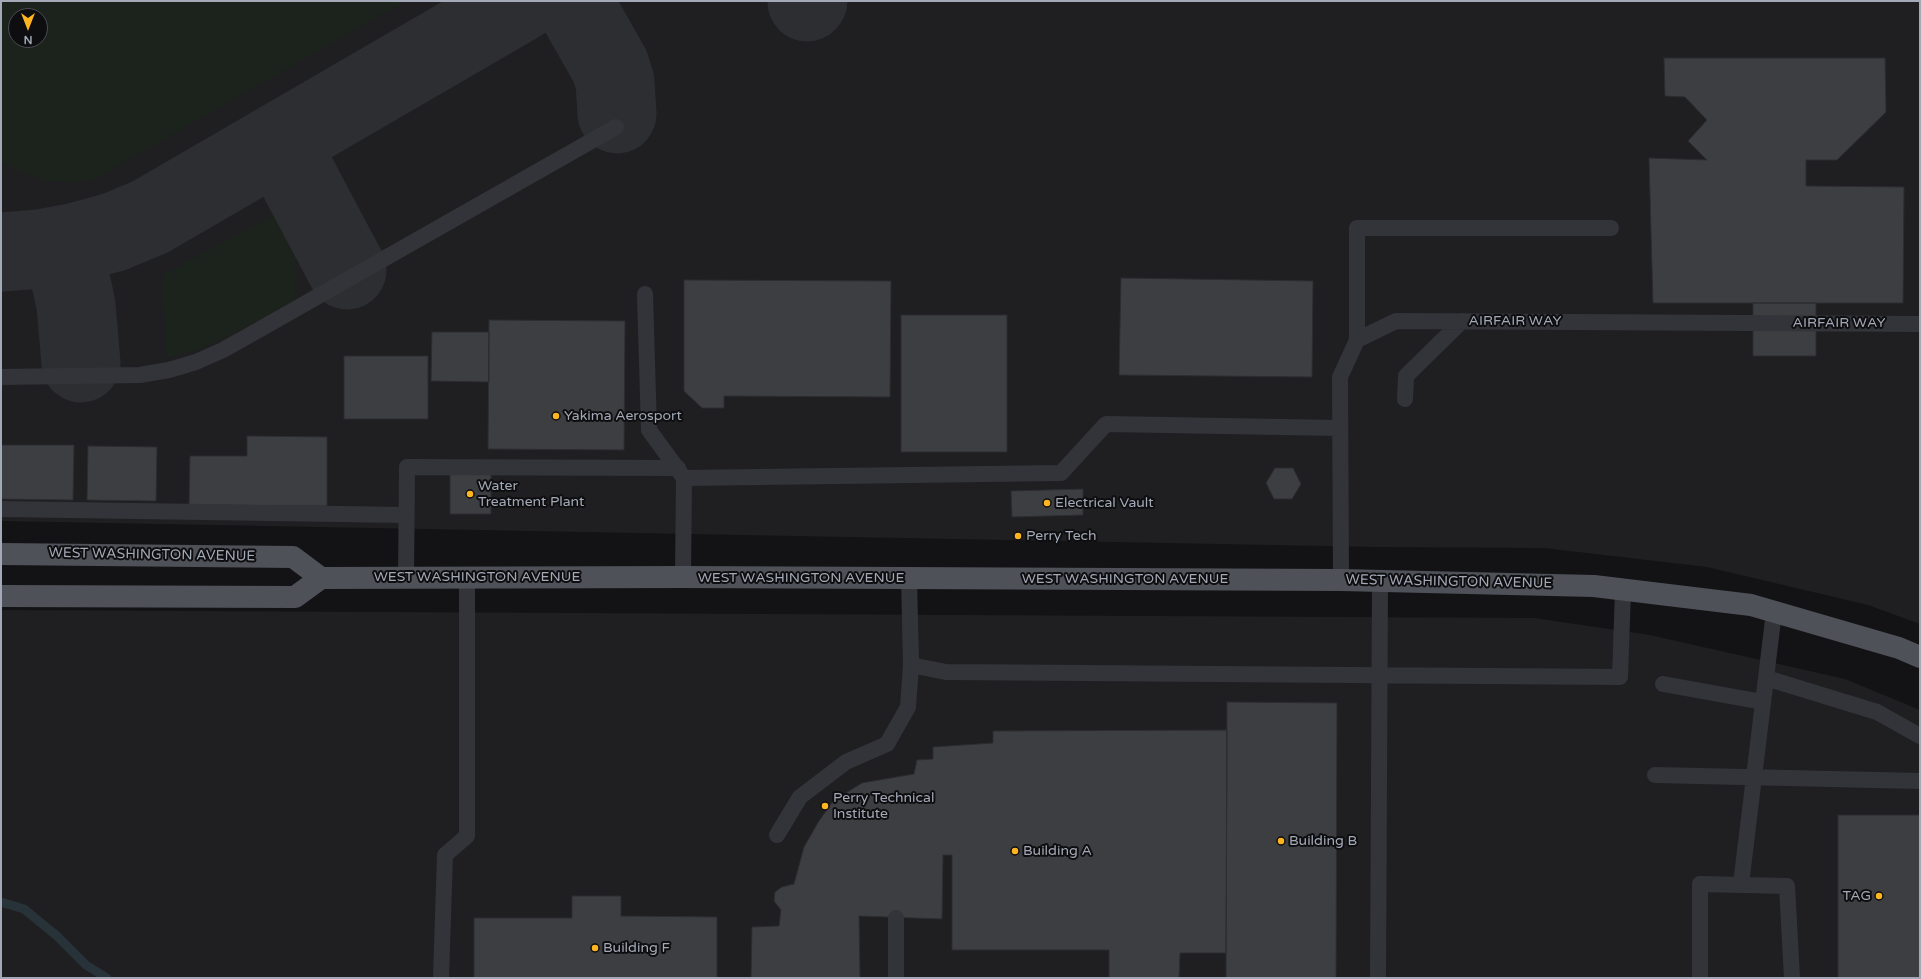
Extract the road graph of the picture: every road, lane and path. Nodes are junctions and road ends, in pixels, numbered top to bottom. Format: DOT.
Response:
graph roads {
  1 [pos="616,126"];
  2 [pos="1611,228"];
  3 [pos="645,294"];
  4 [pos="1462,321"];
  5 [pos="1920,324"];
  6 [pos="1357,340"];
  7 [pos="1,377"];
  8 [pos="1405,399"];
  9 [pos="1340,428"];
  10 [pos="681,473"];
  11 [pos="1,509"];
  12 [pos="406,515"];
  13 [pos="1,554"];
  14 [pos="683,577"];
  15 [pos="321,578"];
  16 [pos="406,578"];
  17 [pos="467,578"];
  18 [pos="909,578"];
  19 [pos="1341,580"];
  20 [pos="1380,581"];
  21 [pos="1623,590"];
  22 [pos="1,596"];
  23 [pos="1774,612"];
  24 [pos="1920,657"];
  25 [pos="911,665"];
  26 [pos="1379,674"];
  27 [pos="1766,678"];
  28 [pos="1663,684"];
  29 [pos="1763,702"];
  30 [pos="1920,736"];
  31 [pos="1655,775"];
  32 [pos="1754,777"];
  33 [pos="1920,781"];
  34 [pos="777,835"];
  35 [pos="1741,884"];
  36 [pos="896,918"];
  37 [pos="442,978"];
  38 [pos="896,978"];
  39 [pos="1378,978"];
  40 [pos="1700,978"];
  41 [pos="1792,978"];
  1 -- 7 [label="lane"];
  2 -- 6 [label="lane"];
  3 -- 10 [label="lane"];
  4 -- 5 [label="lane, AIRFAIR WAY"];
  4 -- 6 [label="lane, AIRFAIR WAY"];
  4 -- 8 [label="lane"];
  6 -- 9 [label="lane"];
  9 -- 10 [label="lane"];
  9 -- 19 [label="lane"];
  10 -- 12 [label="lane"];
  10 -- 14 [label="lane"];
  11 -- 12 [label="lane"];
  12 -- 16 [label="lane"];
  13 -- 15 [label="main road, WEST WASHINGTON AVENUE"];
  14 -- 17 [label="main road, WEST WASHINGTON AVENUE"];
  14 -- 18 [label="main road, WEST WASHINGTON AVENUE"];
  15 -- 16 [label="main road, WEST WASHINGTON AVENUE"];
  15 -- 22 [label="main road"];
  16 -- 17 [label="main road, WEST WASHINGTON AVENUE"];
  17 -- 37 [label="lane"];
  18 -- 19 [label="main road, WEST WASHINGTON AVENUE"];
  18 -- 25 [label="lane"];
  19 -- 20 [label="main road, WEST WASHINGTON AVENUE"];
  20 -- 21 [label="main road, WEST WASHINGTON AVENUE"];
  20 -- 26 [label="lane"];
  21 -- 23 [label="main road, WEST WASHINGTON AVENUE"];
  21 -- 26 [label="lane"];
  23 -- 24 [label="main road, WEST WASHINGTON AVENUE"];
  23 -- 27 [label="lane"];
  25 -- 26 [label="lane"];
  25 -- 34 [label="lane"];
  26 -- 39 [label="lane"];
  27 -- 29 [label="lane"];
  27 -- 30 [label="lane"];
  28 -- 29 [label="lane"];
  29 -- 32 [label="lane"];
  31 -- 32 [label="lane"];
  32 -- 33 [label="lane"];
  32 -- 35 [label="lane"];
  35 -- 40 [label="lane"];
  35 -- 41 [label="lane"];
  36 -- 38 [label="lane"];
}
